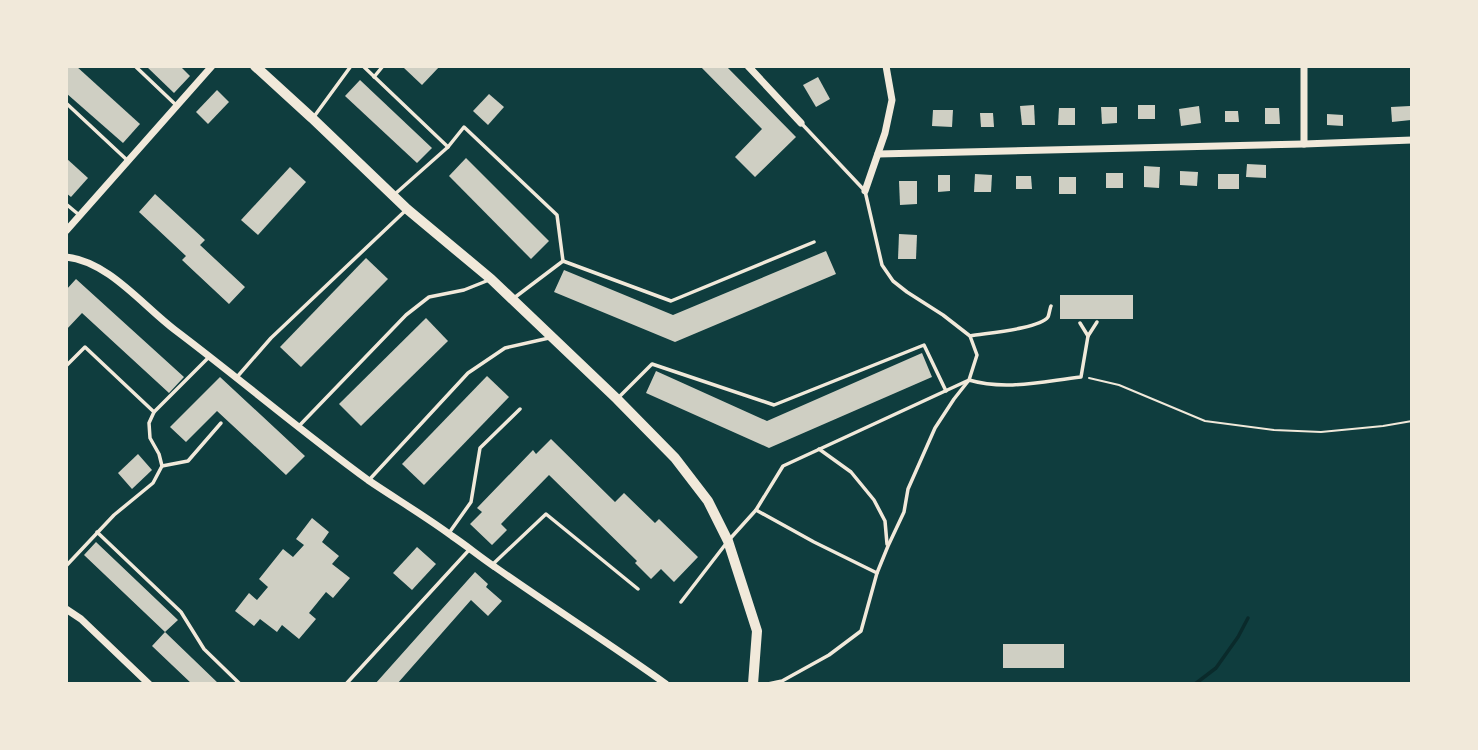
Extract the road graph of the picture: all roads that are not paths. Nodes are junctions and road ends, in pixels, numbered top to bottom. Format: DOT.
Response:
graph roads {
  1 [pos="135,66"];
  2 [pos="212,66"];
  3 [pos="256,66"];
  4 [pos="351,66"];
  5 [pos="363,66"];
  6 [pos="383,66"];
  7 [pos="748,66"];
  8 [pos="886,66"];
  9 [pos="1304,66"];
  10 [pos="374,77"];
  11 [pos="66,103"];
  12 [pos="178,106"];
  13 [pos="313,118"];
  14 [pos="801,123"];
  15 [pos="1412,140"];
  16 [pos="1304,144"];
  17 [pos="448,147"];
  18 [pos="878,154"];
  19 [pos="128,161"];
  20 [pos="865,191"];
  21 [pos="393,195"];
  22 [pos="66,204"];
  23 [pos="407,209"];
  24 [pos="80,216"];
  25 [pos="66,231"];
  26 [pos="814,242"];
  27 [pos="66,257"];
  28 [pos="563,261"];
  29 [pos="491,279"];
  30 [pos="512,300"];
  31 [pos="1051,306"];
  32 [pos="1097,322"];
  33 [pos="1080,323"];
  34 [pos="970,336"];
  35 [pos="1088,336"];
  36 [pos="552,338"];
  37 [pos="210,356"];
  38 [pos="66,366"];
  39 [pos="237,377"];
  40 [pos="970,380"];
  41 [pos="946,391"];
  42 [pos="617,399"];
  43 [pos="520,409"];
  44 [pos="154,412"];
  45 [pos="221,423"];
  46 [pos="298,428"];
  47 [pos="818,449"];
  48 [pos="162,467"];
  49 [pos="369,480"];
  50 [pos="756,510"];
  51 [pos="97,532"];
  52 [pos="449,533"];
  53 [pos="728,541"];
  54 [pos="888,546"];
  55 [pos="470,548"];
  56 [pos="492,565"];
  57 [pos="66,566"];
  58 [pos="877,573"];
  59 [pos="638,589"];
  60 [pos="681,601"];
  61 [pos="66,609"];
  62 [pos="149,684"];
  63 [pos="240,684"];
  64 [pos="346,684"];
  65 [pos="666,684"];
  66 [pos="753,684"];
  67 [pos="768,684"];
  1 -- 12 [label="lane"];
  2 -- 12 [label="street"];
  3 -- 13 [label="main road"];
  4 -- 13 [label="lane"];
  5 -- 10 [label="lane"];
  6 -- 10 [label="lane"];
  7 -- 14 [label="street"];
  8 -- 18 [label="street"];
  9 -- 16 [label="street"];
  10 -- 17 [label="lane"];
  11 -- 19 [label="lane"];
  12 -- 19 [label="street"];
  13 -- 21 [label="main road"];
  14 -- 20 [label="lane"];
  15 -- 16 [label="street"];
  16 -- 18 [label="street"];
  17 -- 21 [label="lane"];
  17 -- 28 [label="lane"];
  18 -- 20 [label="street"];
  19 -- 24 [label="street"];
  20 -- 34 [label="lane"];
  21 -- 23 [label="main road"];
  22 -- 24 [label="lane"];
  23 -- 29 [label="main road"];
  23 -- 39 [label="lane"];
  24 -- 25 [label="street"];
  26 -- 28 [label="lane"];
  27 -- 37 [label="street"];
  28 -- 30 [label="lane"];
  29 -- 30 [label="main road"];
  29 -- 46 [label="lane"];
  30 -- 36 [label="main road"];
  31 -- 34 [label="lane"];
  32 -- 35 [label="lane"];
  33 -- 35 [label="lane"];
  34 -- 40 [label="lane"];
  35 -- 40 [label="lane"];
  36 -- 42 [label="main road"];
  36 -- 49 [label="lane"];
  37 -- 39 [label="street"];
  37 -- 44 [label="lane"];
  38 -- 44 [label="lane"];
  39 -- 46 [label="street"];
  40 -- 41 [label="lane"];
  40 -- 54 [label="lane"];
  41 -- 42 [label="lane"];
  41 -- 47 [label="lane"];
  42 -- 53 [label="main road"];
  43 -- 52 [label="lane"];
  44 -- 48 [label="lane"];
  45 -- 48 [label="lane"];
  46 -- 49 [label="street"];
  47 -- 50 [label="lane"];
  47 -- 54 [label="lane"];
  48 -- 51 [label="lane"];
  49 -- 52 [label="street"];
  50 -- 53 [label="lane"];
  50 -- 58 [label="lane"];
  51 -- 57 [label="lane"];
  51 -- 63 [label="lane"];
  52 -- 55 [label="street"];
  53 -- 60 [label="lane"];
  53 -- 66 [label="main road"];
  54 -- 58 [label="lane"];
  55 -- 56 [label="street"];
  55 -- 64 [label="lane"];
  56 -- 59 [label="lane"];
  56 -- 65 [label="street"];
  58 -- 67 [label="lane"];
  61 -- 62 [label="street"];
}
